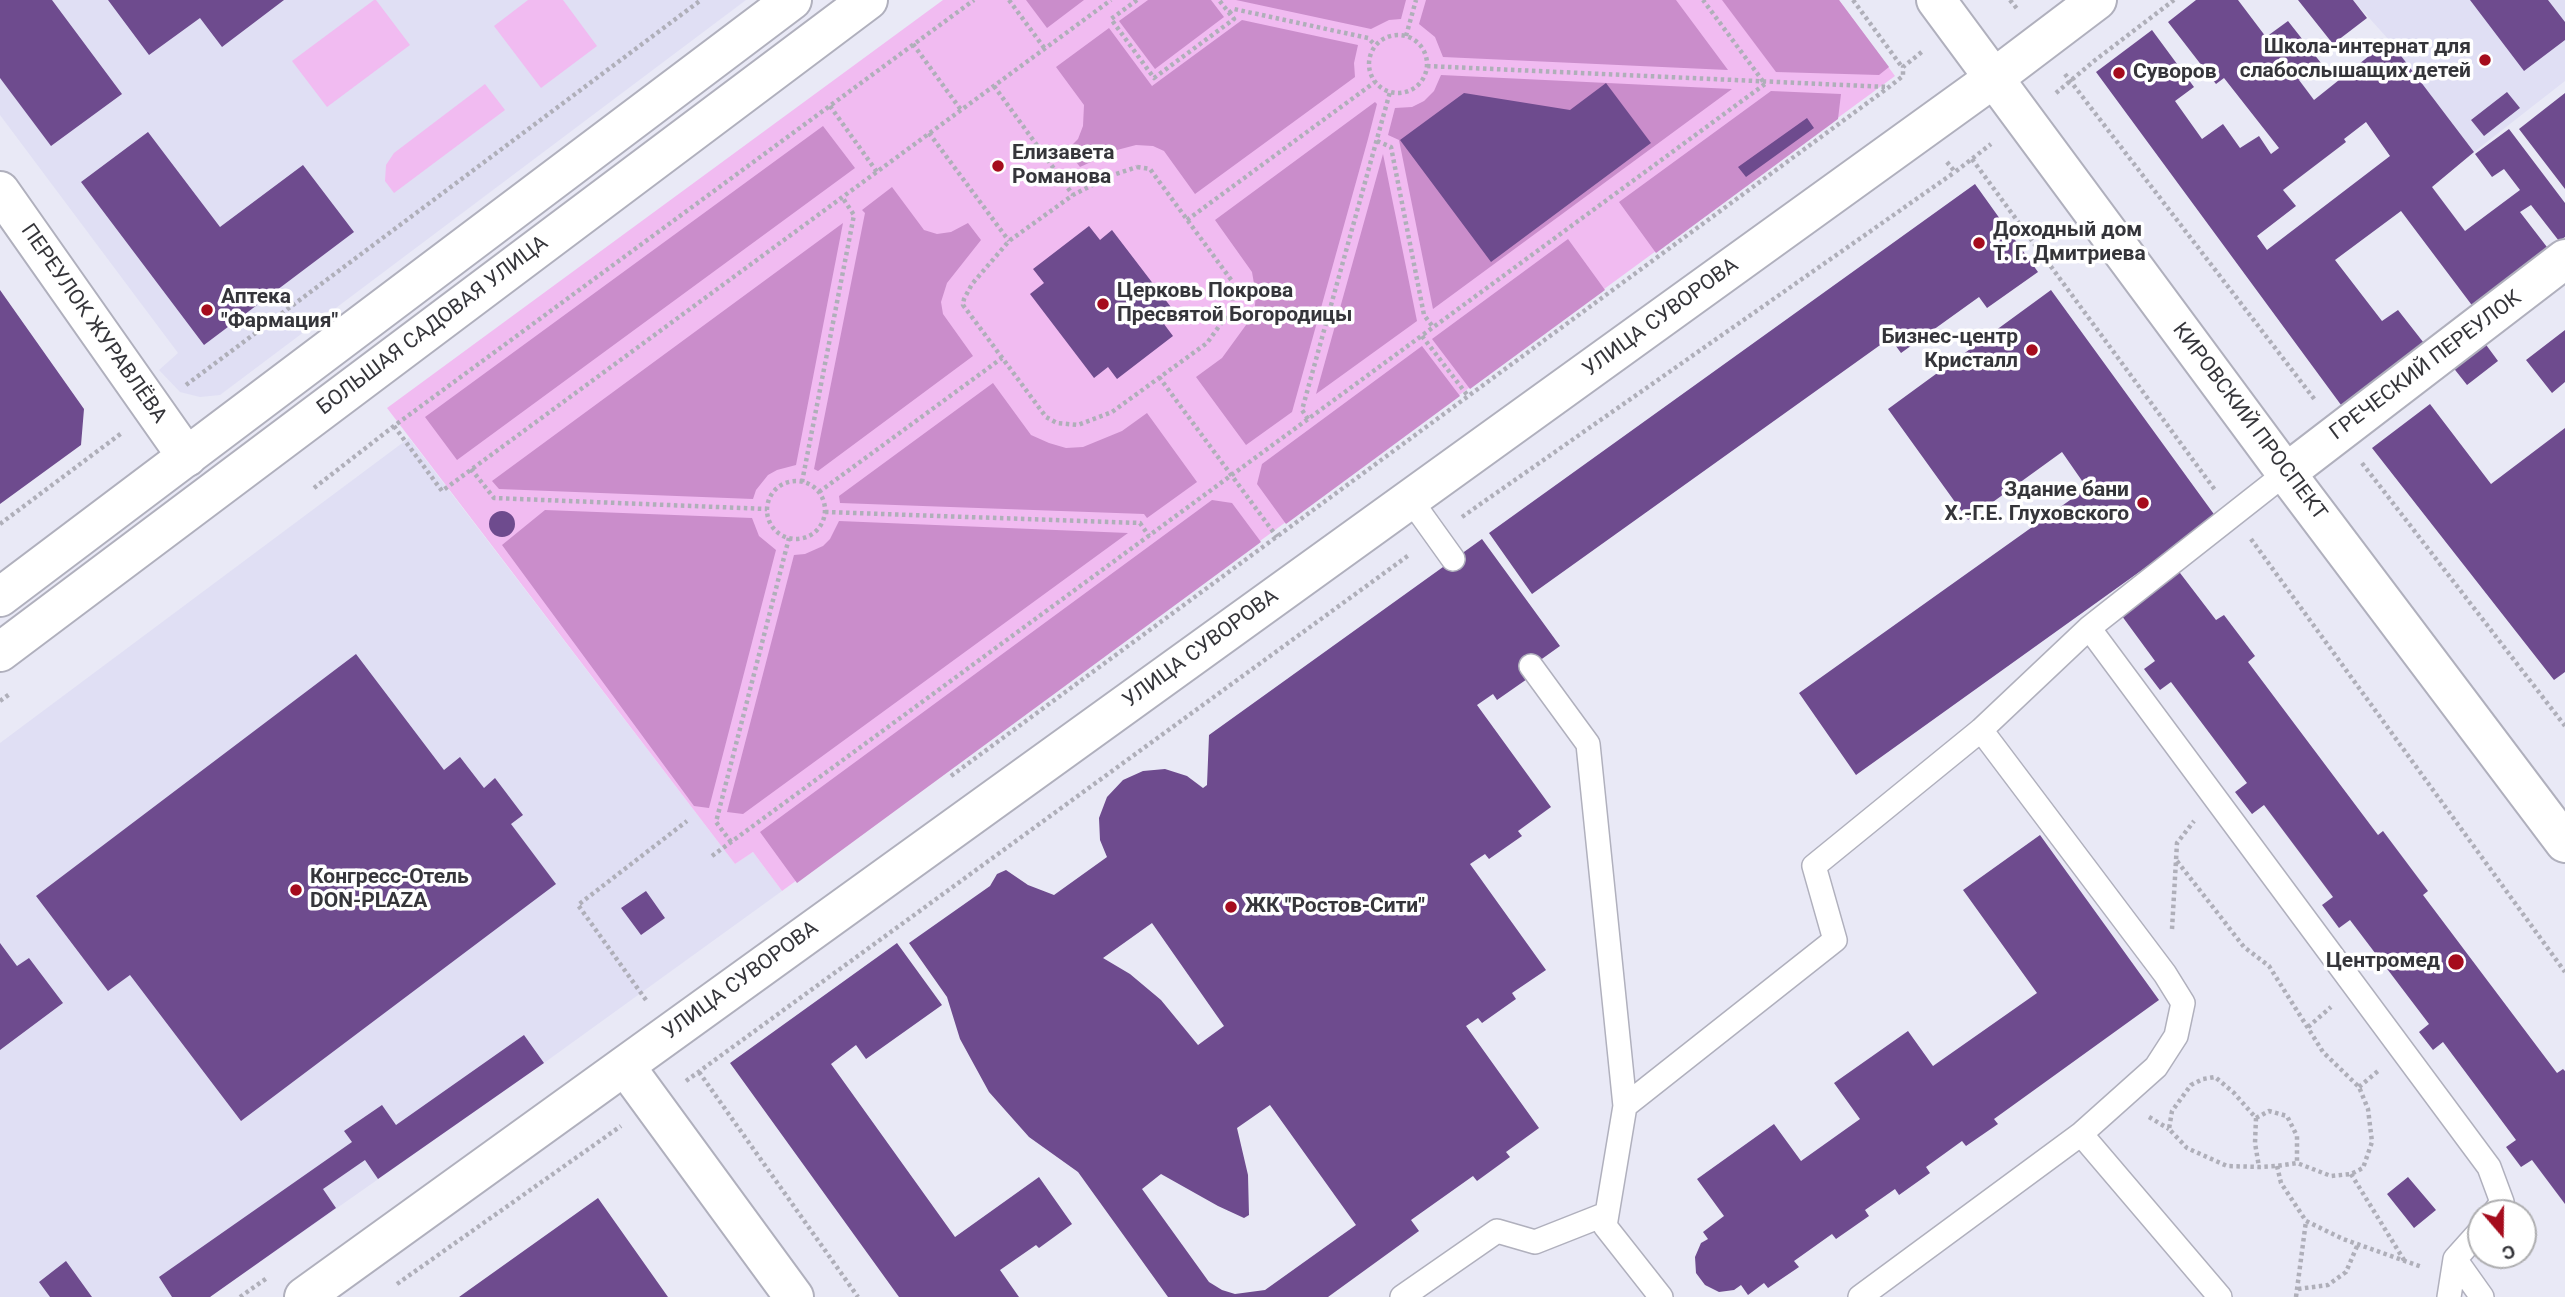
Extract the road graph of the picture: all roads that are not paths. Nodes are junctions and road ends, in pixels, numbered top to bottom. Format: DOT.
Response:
graph roads {
  1 [pos="792,0"];
  2 [pos="867,0"];
  3 [pos="1936,0"];
  4 [pos="2097,0"];
  5 [pos="1994,78"];
  6 [pos="0,191"];
  7 [pos="2565,260"];
  8 [pos="187,457"];
  9 [pos="2286,473"];
  10 [pos="1410,499"];
  11 [pos="1453,559"];
  12 [pos="0,597"];
  13 [pos="2089,628"];
  14 [pos="0,652"];
  15 [pos="1531,666"];
  16 [pos="1981,730"];
  17 [pos="2565,843"];
  18 [pos="625,1066"];
  19 [pos="1625,1105"];
  20 [pos="2081,1133"];
  21 [pos="2501,1199"];
  22 [pos="1606,1214"];
  23 [pos="2467,1246"];
  24 [pos="2455,1259"];
  25 [pos="2450,1289"];
  26 [pos="304,1297"];
  27 [pos="794,1297"];
  28 [pos="1402,1297"];
  29 [pos="1661,1297"];
  30 [pos="1860,1297"];
  31 [pos="2220,1297"];
  32 [pos="2483,1297"];
  1 -- 8 [label="street, БОЛЬШАЯ САДОВАЯ УЛИЦА"];
  2 -- 14 [label="street, БОЛЬШАЯ САДОВАЯ УЛИЦА"];
  3 -- 5 [label="street, КИРОВСКИЙ ПРОСПЕКТ"];
  4 -- 5 [label="street, УЛИЦА СУВОРОВА"];
  5 -- 9 [label="street, КИРОВСКИЙ ПРОСПЕКТ"];
  5 -- 10 [label="street, УЛИЦА СУВОРОВА"];
  6 -- 8 [label="street, ПЕРЕУЛОК ЖУРАВЛЁВА"];
  7 -- 9 [label="street, ГРЕЧЕСКИЙ ПЕРЕУЛОК"];
  8 -- 12 [label="street, БОЛЬШАЯ САДОВАЯ УЛИЦА"];
  9 -- 13 [label="lane"];
  9 -- 17 [label="street, КИРОВСКИЙ ПРОСПЕКТ"];
  10 -- 11 [label="lane"];
  10 -- 18 [label="street, УЛИЦА СУВОРОВА"];
  13 -- 16 [label="lane"];
  13 -- 21 [label="lane"];
  15 -- 19 [label="lane"];
  16 -- 19 [label="lane"];
  16 -- 20 [label="lane"];
  18 -- 26 [label="street, УЛИЦА СУВОРОВА"];
  18 -- 27 [label="street"];
  19 -- 22 [label="lane"];
  20 -- 30 [label="lane"];
  20 -- 31 [label="lane"];
  22 -- 28 [label="lane"];
  22 -- 29 [label="lane"];
  23 -- 24 [label="lane"];
  24 -- 25 [label="lane"];
  24 -- 32 [label="lane"];
}
